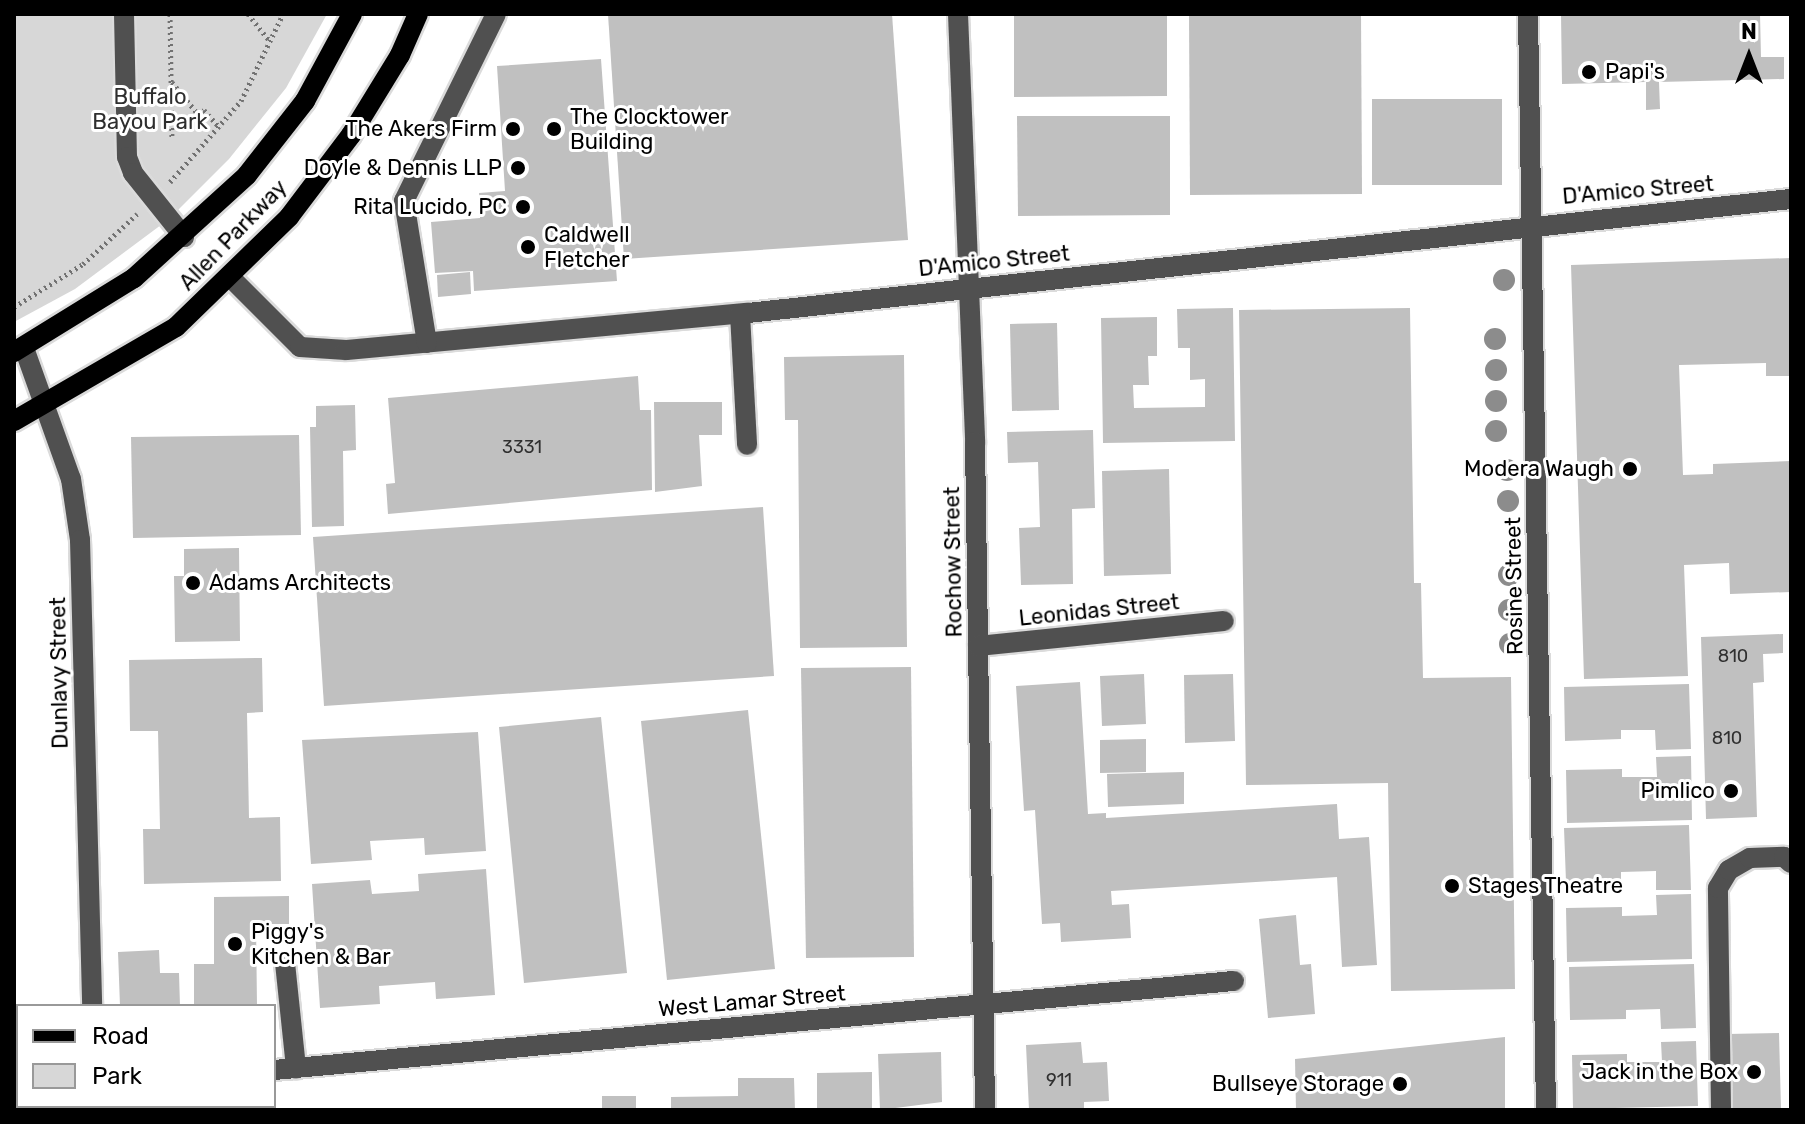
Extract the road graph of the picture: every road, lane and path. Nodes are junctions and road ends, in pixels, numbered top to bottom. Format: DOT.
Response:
graph roads {
  1 [pos="124,14"];
  2 [pos="170,14"];
  3 [pos="248,14"];
  4 [pos="283,14"];
  5 [pos="352,14"];
  6 [pos="418,14"];
  7 [pos="496,14"];
  8 [pos="958,14"];
  9 [pos="1528,14"];
  10 [pos="270,41"];
  11 [pos="171,81"];
  12 [pos="220,128"];
  13 [pos="172,137"];
  14 [pos="169,183"];
  15 [pos="1791,199"];
  16 [pos="141,210"];
  17 [pos="1531,224"];
  18 [pos="184,237"];
  19 [pos="230,277"];
  20 [pos="971,288"];
  21 [pos="14,307"];
  22 [pos="740,314"];
  23 [pos="427,343"];
  24 [pos="19,350"];
  25 [pos="48,405"];
  26 [pos="14,421"];
  27 [pos="747,445"];
  28 [pos="1224,621"];
  29 [pos="978,646"];
  30 [pos="1791,863"];
  31 [pos="285,963"];
  32 [pos="1234,981"];
  33 [pos="92,1004"];
  34 [pos="981,1004"];
  35 [pos="296,1068"];
  36 [pos="276,1070"];
  37 [pos="985,1110"];
  38 [pos="1546,1110"];
  39 [pos="1721,1110"];
  1 -- 18 [label="street"];
  2 -- 11 [label="path"];
  3 -- 10 [label="path"];
  4 -- 10 [label="path"];
  5 -- 18 [label="main road, Allen Parkway"];
  6 -- 19 [label="main road, Allen Parkway"];
  7 -- 23 [label="street"];
  8 -- 20 [label="street, Rochow Street"];
  9 -- 17 [label="street, Rosine Street"];
  10 -- 12 [label="path"];
  11 -- 12 [label="path"];
  11 -- 13 [label="path"];
  12 -- 14 [label="path"];
  15 -- 17 [label="street, D'Amico Street"];
  16 -- 21 [label="path"];
  17 -- 20 [label="street, D'Amico Street"];
  17 -- 38 [label="street, Rosine Street"];
  18 -- 24 [label="main road, Allen Parkway"];
  19 -- 23 [label="street, D'Amico Street"];
  19 -- 25 [label="main road, Allen Parkway"];
  20 -- 22 [label="street, D'Amico Street"];
  20 -- 29 [label="street, Rochow Street"];
  22 -- 23 [label="street, D'Amico Street"];
  22 -- 27 [label="street"];
  24 -- 25 [label="street, Dunlavy Street"];
  25 -- 26 [label="main road, Allen Parkway"];
  25 -- 33 [label="street, Dunlavy Street"];
  28 -- 29 [label="street, Leonidas Street"];
  29 -- 34 [label="street, Rochow Street"];
  30 -- 39 [label="street"];
  31 -- 35 [label="street"];
  32 -- 34 [label="street, West Lamar Street"];
  34 -- 35 [label="street, West Lamar Street"];
  34 -- 37 [label="street, Rochow Street"];
  35 -- 36 [label="street, West Lamar Street"];
}
